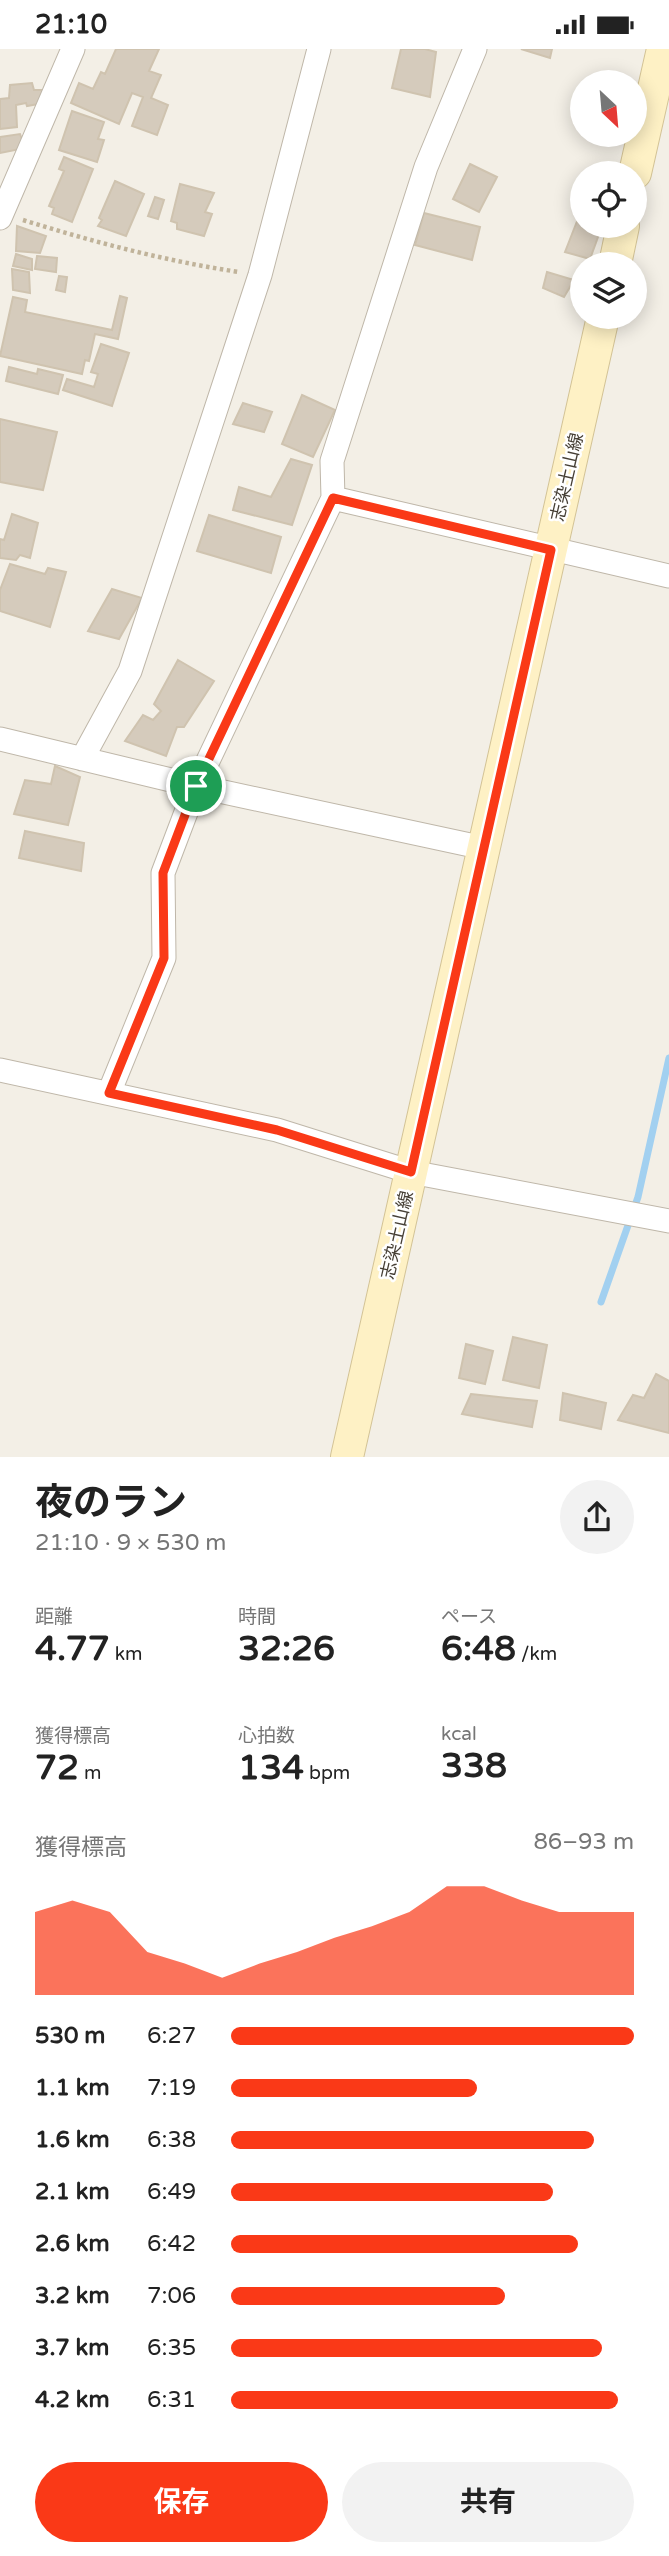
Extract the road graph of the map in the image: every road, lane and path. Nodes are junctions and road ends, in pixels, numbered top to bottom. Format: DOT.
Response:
graph roads {
  1 [pos="73,49"];
  2 [pos="319,49"];
  3 [pos="475,49"];
  4 [pos="663,49"];
  5 [pos="638,161"];
  6 [pos="1,216"];
  7 [pos="260,275"];
  8 [pos="600,329"];
  9 [pos="333,498"];
  10 [pos="551,550"];
  11 [pos="669,576"];
  12 [pos="0,739"];
  13 [pos="82,758"];
  14 [pos="196,786"];
  15 [pos="484,848"];
  16 [pos="0,1070"];
  17 [pos="109,1093"];
  18 [pos="411,1172"];
  19 [pos="669,1221"];
  20 [pos="347,1457"];
  1 -- 6 [label="street"];
  2 -- 7 [label="street"];
  3 -- 9 [label="street"];
  4 -- 5 [label="main road"];
  6 -- 7 [label="path"];
  7 -- 13 [label="street"];
  8 -- 10 [label="main road, 志染土山線"];
  9 -- 10 [label="street"];
  9 -- 14 [label="street"];
  10 -- 11 [label="street"];
  10 -- 15 [label="main road, 志染土山線"];
  12 -- 13 [label="street"];
  13 -- 14 [label="street"];
  14 -- 15 [label="street"];
  14 -- 17 [label="street"];
  15 -- 18 [label="main road, 志染土山線"];
  16 -- 17 [label="street"];
  17 -- 18 [label="street"];
  18 -- 19 [label="street"];
  18 -- 20 [label="main road, 志染土山線"];
}
